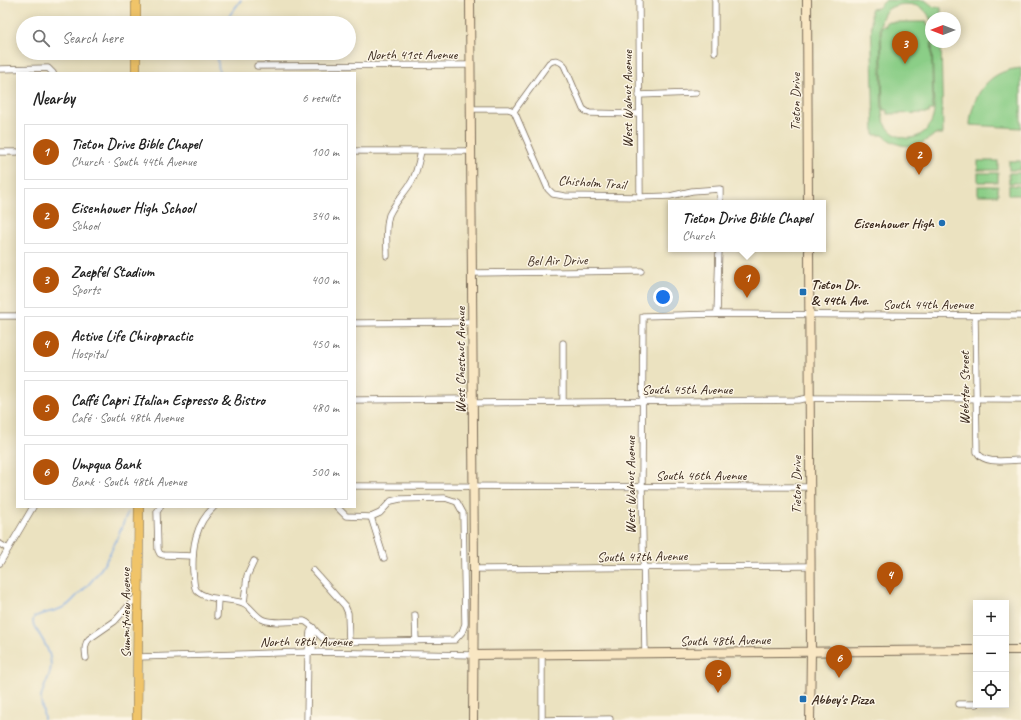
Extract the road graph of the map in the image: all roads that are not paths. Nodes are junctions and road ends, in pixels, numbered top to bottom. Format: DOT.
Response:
graph roads {
  1 [pos="136,0"];
  2 [pos="470,0"];
  3 [pos="639,0"];
  4 [pos="715,0"];
  5 [pos="807,0"];
  6 [pos="136,16"];
  7 [pos="715,52"];
  8 [pos="136,60"];
  9 [pos="471,65"];
  10 [pos="257,66"];
  11 [pos="0,69"];
  12 [pos="52,72"];
  13 [pos="136,72"];
  14 [pos="696,93"];
  15 [pos="639,95"];
  16 [pos="471,109"];
  17 [pos="514,111"];
  18 [pos="639,114"];
  19 [pos="356,151"];
  20 [pos="421,151"];
  21 [pos="471,151"];
  22 [pos="0,152"];
  23 [pos="16,152"];
  24 [pos="640,197"];
  25 [pos="720,200"];
  26 [pos="808,200"];
  27 [pos="718,252"];
  28 [pos="808,252"];
  29 [pos="387,256"];
  30 [pos="641,272"];
  31 [pos="472,273"];
  32 [pos="717,314"];
  33 [pos="809,315"];
  34 [pos="0,316"];
  35 [pos="16,316"];
  36 [pos="642,316"];
  37 [pos="975,316"];
  38 [pos="1021,316"];
  39 [pos="473,322"];
  40 [pos="356,323"];
  41 [pos="563,343"];
  42 [pos="809,398"];
  43 [pos="1021,398"];
  44 [pos="976,399"];
  45 [pos="356,400"];
  46 [pos="563,401"];
  47 [pos="642,401"];
  48 [pos="474,403"];
  49 [pos="1021,460"];
  50 [pos="356,486"];
  51 [pos="473,487"];
  52 [pos="642,487"];
  53 [pos="809,487"];
  54 [pos="32,508"];
  55 [pos="139,508"];
  56 [pos="159,508"];
  57 [pos="213,508"];
  58 [pos="338,508"];
  59 [pos="371,517"];
  60 [pos="0,544"];
  61 [pos="8,549"];
  62 [pos="193,556"];
  63 [pos="384,558"];
  64 [pos="254,561"];
  65 [pos="0,563"];
  66 [pos="810,566"];
  67 [pos="643,568"];
  68 [pos="313,570"];
  69 [pos="474,570"];
  70 [pos="139,594"];
  71 [pos="218,599"];
  72 [pos="244,603"];
  73 [pos="415,615"];
  74 [pos="217,616"];
  75 [pos="313,627"];
  76 [pos="349,642"];
  77 [pos="416,642"];
  78 [pos="973,650"];
  79 [pos="1009,650"];
  80 [pos="1021,650"];
  81 [pos="311,652"];
  82 [pos="811,652"];
  83 [pos="645,653"];
  84 [pos="542,654"];
  85 [pos="474,655"];
  86 [pos="138,657"];
  87 [pos="86,658"];
  88 [pos="959,704"];
  89 [pos="973,704"];
  90 [pos="610,719"];
  91 [pos="137,720"];
  92 [pos="307,720"];
  93 [pos="473,720"];
  94 [pos="542,720"];
  95 [pos="810,720"];
  1 -- 6 [label="main road"];
  2 -- 9 [label="street, West Chestnut Avenue"];
  3 -- 15 [label="street, West Walnut Avenue"];
  4 -- 7 [label="street"];
  5 -- 26 [label="street, Tieton Drive"];
  8 -- 13 [label="main road"];
  9 -- 10 [label="street, North 41st Avenue"];
  9 -- 16 [label="street, West Chestnut Avenue"];
  11 -- 12 [label="street"];
  14 -- 15 [label="street"];
  15 -- 18 [label="street, West Walnut Avenue"];
  16 -- 17 [label="street"];
  16 -- 21 [label="street, West Chestnut Avenue"];
  17 -- 18 [label="street"];
  17 -- 24 [label="street, Chisholm Trail"];
  18 -- 24 [label="street, West Walnut Avenue"];
  19 -- 20 [label="street"];
  20 -- 21 [label="street"];
  20 -- 29 [label="street"];
  21 -- 31 [label="street, West Chestnut Avenue"];
  22 -- 23 [label="street"];
  24 -- 25 [label="street, Chisholm Trail"];
  27 -- 32 [label="street"];
  28 -- 33 [label="street, Tieton Drive"];
  30 -- 31 [label="street, Bel Air Drive"];
  31 -- 39 [label="street, West Chestnut Avenue"];
  32 -- 33 [label="street, South 44th Avenue"];
  32 -- 36 [label="street, South 44th Avenue"];
  33 -- 37 [label="street, South 44th Avenue"];
  33 -- 42 [label="street, Tieton Drive"];
  34 -- 35 [label="street"];
  36 -- 47 [label="street, West Walnut Avenue"];
  37 -- 38 [label="street, South 44th Avenue"];
  37 -- 44 [label="street, Webster Street"];
  39 -- 40 [label="street"];
  39 -- 48 [label="street, West Chestnut Avenue"];
  41 -- 46 [label="street"];
  42 -- 44 [label="street, South 45th Avenue"];
  42 -- 47 [label="street, South 45th Avenue"];
  42 -- 53 [label="street, Tieton Drive"];
  43 -- 44 [label="street, South 45th Avenue"];
  44 -- 49 [label="street, Webster Street"];
  45 -- 48 [label="street, South 45th Avenue"];
  46 -- 47 [label="street, South 45th Avenue"];
  46 -- 48 [label="street, South 45th Avenue"];
  47 -- 52 [label="street, West Walnut Avenue"];
  48 -- 51 [label="street, West Chestnut Avenue"];
  50 -- 51 [label="street, South 46th Avenue"];
  51 -- 52 [label="street, South 46th Avenue"];
  51 -- 69 [label="street, West Chestnut Avenue"];
  52 -- 53 [label="street, South 46th Avenue"];
  52 -- 67 [label="street, West Walnut Avenue"];
  53 -- 66 [label="street, Tieton Drive"];
  54 -- 61 [label="street"];
  55 -- 70 [label="main road, Summitview Avenue"];
  56 -- 62 [label="street"];
  57 -- 62 [label="street"];
  58 -- 59 [label="street"];
  59 -- 63 [label="street"];
  59 -- 77 [label="street"];
  60 -- 61 [label="street"];
  61 -- 65 [label="street"];
  62 -- 71 [label="street"];
  64 -- 72 [label="street"];
  66 -- 67 [label="street, South 47th Avenue"];
  66 -- 82 [label="street, Tieton Drive"];
  67 -- 69 [label="street, South 47th Avenue"];
  67 -- 83 [label="street, West Walnut Avenue"];
  68 -- 76 [label="street"];
  69 -- 85 [label="street, West Chestnut Avenue"];
  70 -- 86 [label="main road, Summitview Avenue"];
  70 -- 87 [label="street"];
  71 -- 72 [label="street"];
  71 -- 74 [label="street"];
  72 -- 75 [label="street"];
  73 -- 77 [label="street"];
  75 -- 76 [label="street"];
  75 -- 81 [label="street"];
  76 -- 77 [label="street"];
  78 -- 82 [label="street, South 48th Avenue"];
  79 -- 80 [label="street"];
  81 -- 85 [label="street, North 48th Avenue"];
  81 -- 86 [label="street, North 48th Avenue"];
  81 -- 92 [label="street"];
  82 -- 83 [label="street, South 48th Avenue"];
  82 -- 95 [label="street, Tieton Drive"];
  83 -- 84 [label="street, South 48th Avenue"];
  84 -- 85 [label="street, South 48th Avenue"];
  84 -- 94 [label="street"];
  85 -- 93 [label="street, West Chestnut Avenue"];
  86 -- 91 [label="main road, Summitview Avenue"];
  88 -- 89 [label="street"];
  90 -- 94 [label="street"];
}
